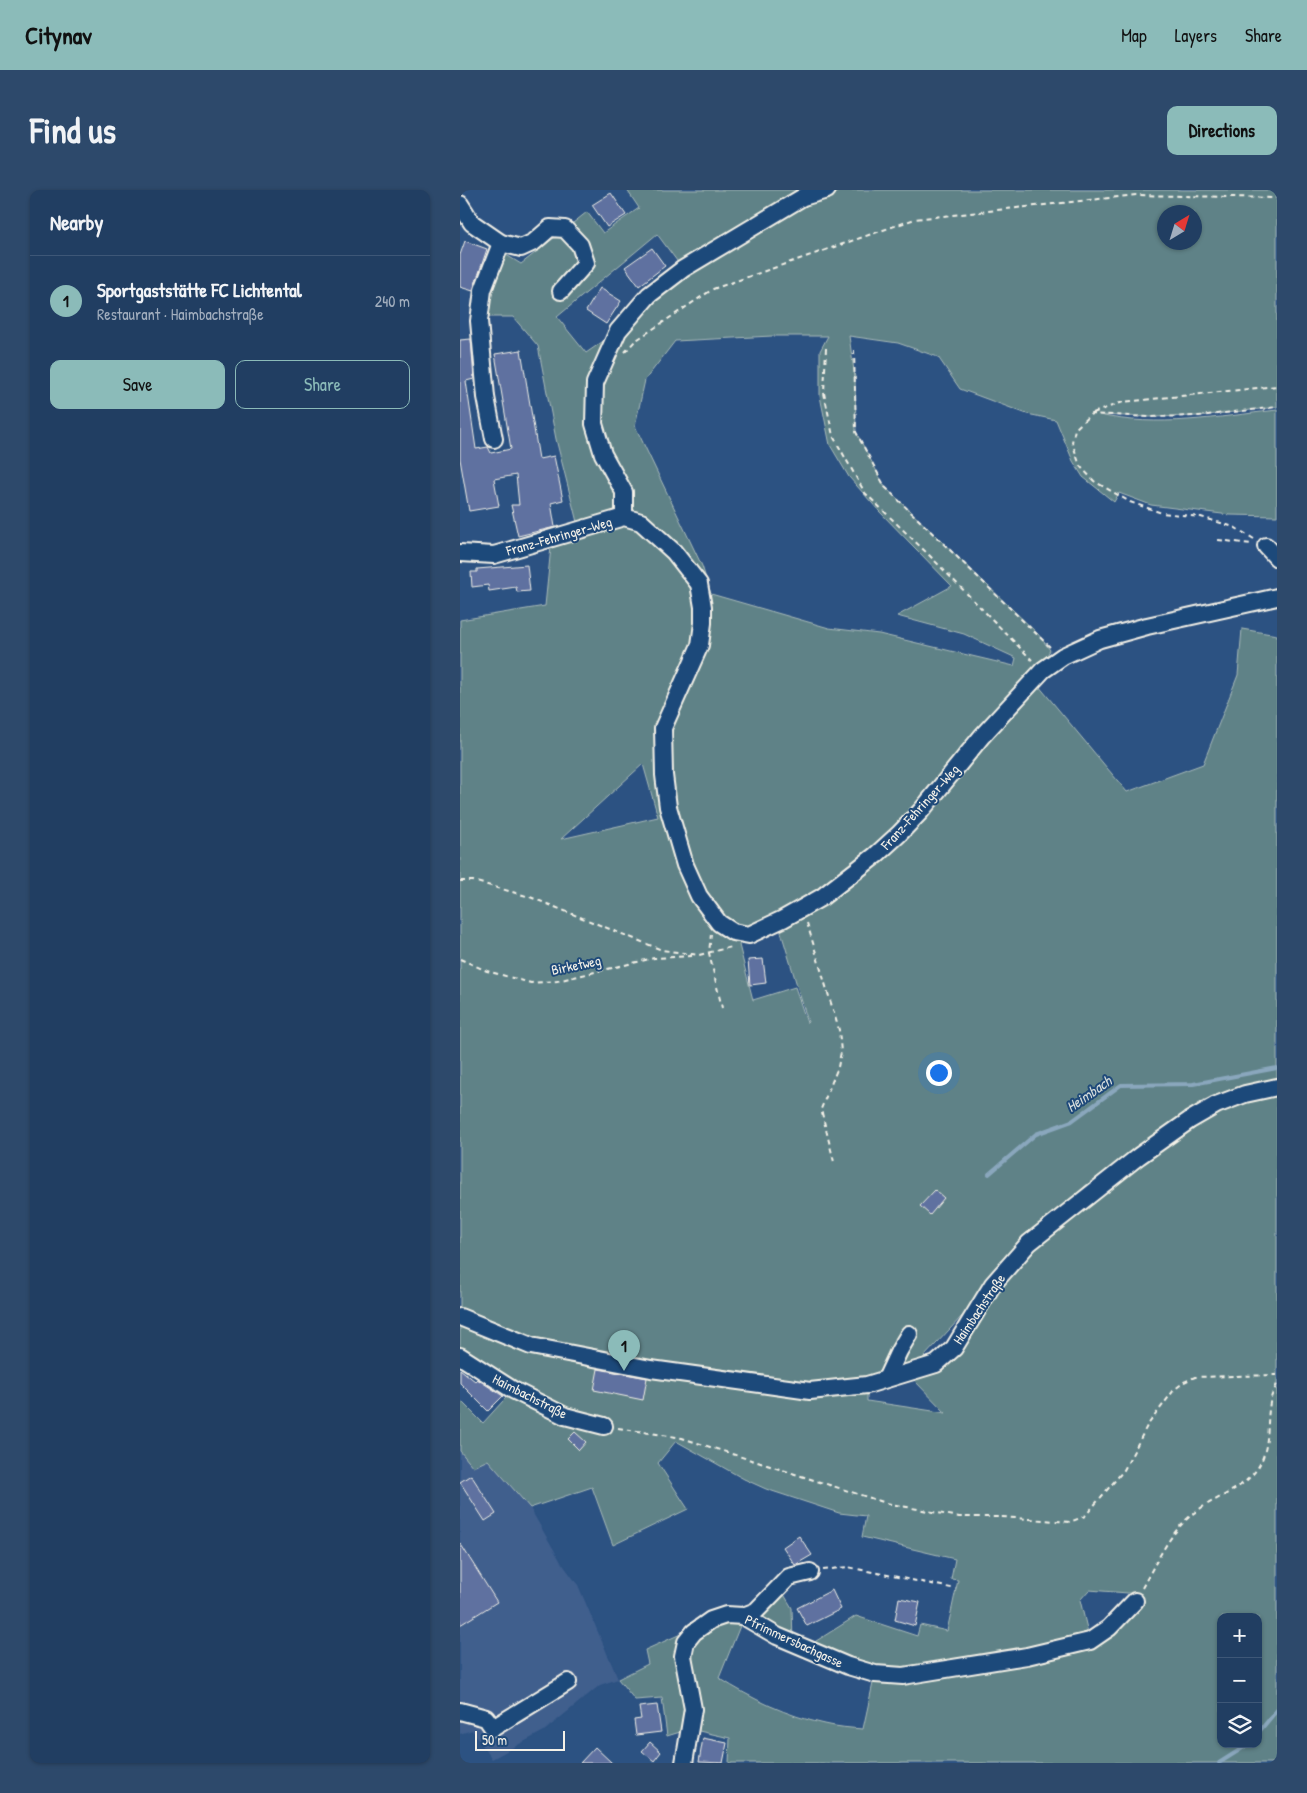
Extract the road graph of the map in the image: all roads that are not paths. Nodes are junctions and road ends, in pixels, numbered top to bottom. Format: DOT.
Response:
graph roads {
  1 [pos="827,190"];
  2 [pos="460,204"];
  3 [pos="501,243"];
  4 [pos="561,291"];
  5 [pos="494,439"];
  6 [pos="624,517"];
  7 [pos="460,553"];
  8 [pos="1277,597"];
  9 [pos="1277,1087"];
  10 [pos="460,1317"];
  11 [pos="909,1334"];
  12 [pos="460,1356"];
  13 [pos="886,1379"];
  14 [pos="604,1426"];
  15 [pos="810,1572"];
  16 [pos="1135,1601"];
  17 [pos="744,1616"];
  18 [pos="568,1682"];
  19 [pos="460,1711"];
  20 [pos="684,1763"];
  1 -- 6 [label="street"];
  2 -- 3 [label="street"];
  3 -- 4 [label="street"];
  3 -- 5 [label="street"];
  6 -- 7 [label="street, Franz-Fehringer-Weg"];
  6 -- 8 [label="street, Franz-Fehringer-Weg"];
  9 -- 13 [label="street, Haimbachstraße"];
  10 -- 13 [label="street, Haimbachstraße"];
  11 -- 13 [label="street"];
  12 -- 14 [label="street, Haimbachstraße"];
  15 -- 17 [label="street"];
  16 -- 17 [label="street, Pfrimmersbachgasse"];
  17 -- 20 [label="street, Pfrimmersbachgasse"];
  18 -- 19 [label="street"];
}
